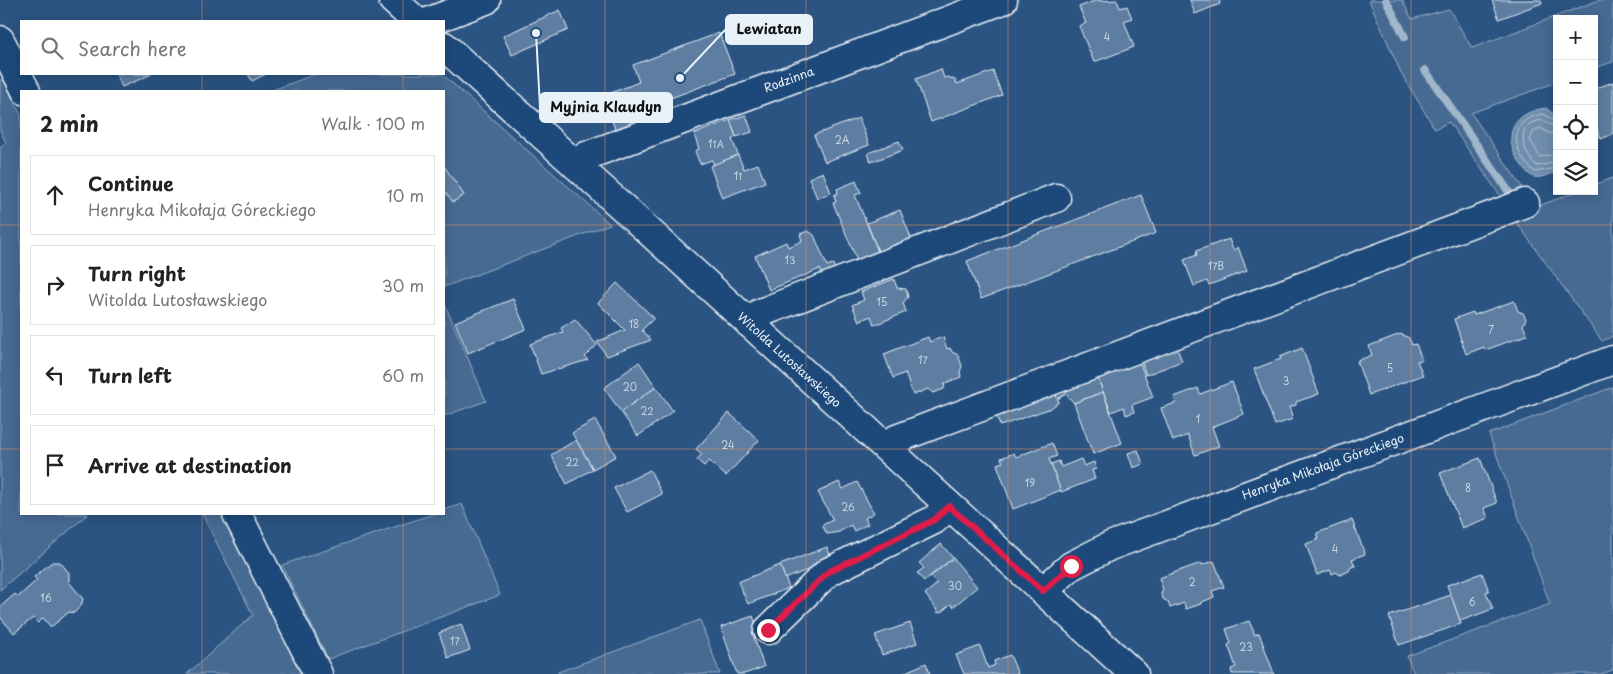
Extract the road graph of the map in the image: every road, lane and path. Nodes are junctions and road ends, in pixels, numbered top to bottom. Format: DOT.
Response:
graph roads {
  1 [pos="393,0"];
  2 [pos="486,0"];
  3 [pos="1004,0"];
  4 [pos="415,20"];
  5 [pos="433,20"];
  6 [pos="0,40"];
  7 [pos="445,47"];
  8 [pos="25,90"];
  9 [pos="578,166"];
  10 [pos="1056,198"];
  11 [pos="1524,203"];
  12 [pos="749,323"];
  13 [pos="1613,360"];
  14 [pos="886,448"];
  15 [pos="949,506"];
  16 [pos="238,515"];
  17 [pos="1043,591"];
  18 [pos="768,630"];
  19 [pos="318,674"];
  20 [pos="1134,674"];
  1 -- 4 [label="street"];
  2 -- 5 [label="street"];
  3 -- 9 [label="street, Rodzinna"];
  6 -- 8 [label="street"];
  7 -- 9 [label="street, Witolda Lutosławskiego"];
  9 -- 12 [label="street, Witolda Lutosławskiego"];
  10 -- 12 [label="street"];
  11 -- 14 [label="street"];
  12 -- 14 [label="street, Witolda Lutosławskiego"];
  13 -- 17 [label="street, Henryka Mikołaja Góreckiego"];
  14 -- 15 [label="street, Witolda Lutosławskiego"];
  15 -- 17 [label="street, Witolda Lutosławskiego"];
  15 -- 18 [label="street"];
  16 -- 19 [label="street"];
  17 -- 20 [label="street, Witolda Lutosławskiego"];
}
